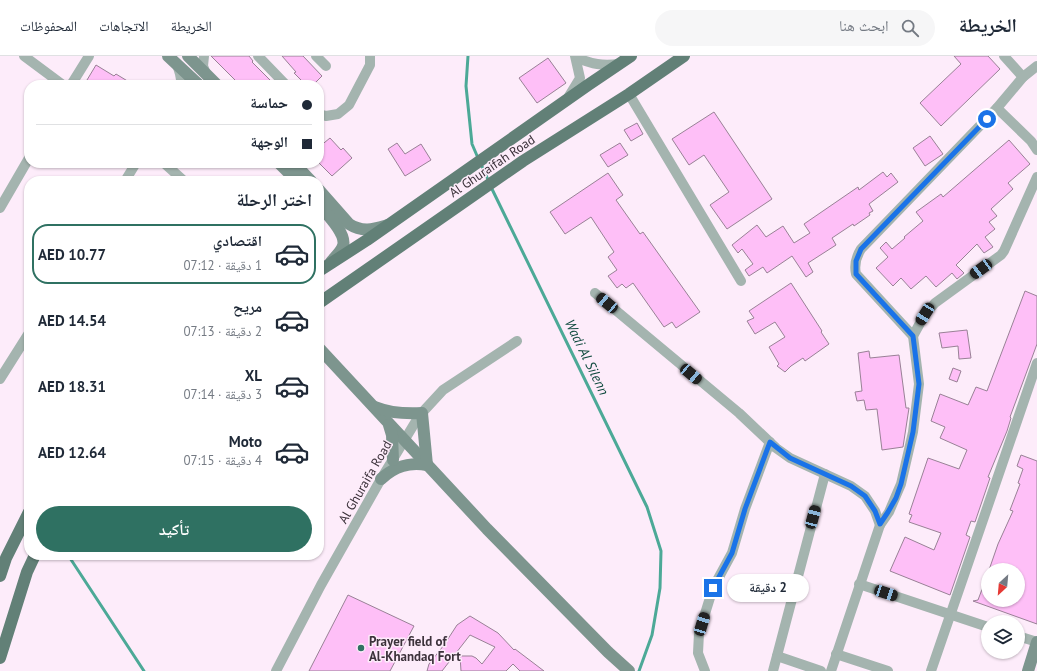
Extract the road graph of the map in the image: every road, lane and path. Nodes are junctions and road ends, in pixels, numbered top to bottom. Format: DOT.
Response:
graph roads {
  1 [pos="24,56"];
  2 [pos="89,56"];
  3 [pos="188,56"];
  4 [pos="204,56"];
  5 [pos="258,56"];
  6 [pos="316,56"];
  7 [pos="370,56"];
  8 [pos="631,56"];
  9 [pos="684,56"];
  10 [pos="1004,56"];
  11 [pos="576,57"];
  12 [pos="172,60"];
  13 [pos="619,64"];
  14 [pos="326,66"];
  15 [pos="1037,66"];
  16 [pos="206,74"];
  17 [pos="1023,77"];
  18 [pos="56,80"];
  19 [pos="74,80"];
  20 [pos="181,80"];
  21 [pos="194,80"];
  22 [pos="212,80"];
  23 [pos="281,80"];
  24 [pos="629,94"];
  25 [pos="566,101"];
  26 [pos="997,108"];
  27 [pos="324,115"];
  28 [pos="1037,150"];
  29 [pos="24,167"];
  30 [pos="170,168"];
  31 [pos="283,168"];
  32 [pos="299,168"];
  33 [pos="178,176"];
  34 [pos="291,176"];
  35 [pos="306,176"];
  36 [pos="1037,177"];
  37 [pos="324,196"];
  38 [pos="0,208"];
  39 [pos="324,211"];
  40 [pos="390,224"];
  41 [pos="330,264"];
  42 [pos="324,268"];
  43 [pos="741,281"];
  44 [pos="595,293"];
  45 [pos="331,294"];
  46 [pos="324,299"];
  47 [pos="324,303"];
  48 [pos="913,336"];
  49 [pos="24,341"];
  50 [pos="517,341"];
  51 [pos="324,354"];
  52 [pos="1037,363"];
  53 [pos="0,379"];
  54 [pos="1034,380"];
  55 [pos="374,407"];
  56 [pos="422,412"];
  57 [pos="389,423"];
  58 [pos="405,441"];
  59 [pos="770,442"];
  60 [pos="393,460"];
  61 [pos="427,465"];
  62 [pos="825,474"];
  63 [pos="381,479"];
  64 [pos="24,520"];
  65 [pos="24,522"];
  66 [pos="880,524"];
  67 [pos="33,560"];
  68 [pos="0,562"];
  69 [pos="0,576"];
  70 [pos="859,584"];
  71 [pos="951,615"];
  72 [pos="981,624"];
  73 [pos="1025,638"];
  74 [pos="1037,642"];
  75 [pos="836,654"];
  76 [pos="777,656"];
  77 [pos="0,658"];
  78 [pos="276,671"];
  79 [pos="629,671"];
  80 [pos="704,671"];
  81 [pos="773,671"];
  82 [pos="821,671"];
  83 [pos="831,671"];
  84 [pos="888,671"];
  85 [pos="931,671"];
  86 [pos="1028,671"];
  1 -- 18 [label="street"];
  2 -- 19 [label="street"];
  3 -- 16 [label="street"];
  4 -- 16 [label="street"];
  5 -- 23 [label="street"];
  6 -- 14 [label="street"];
  7 -- 27 [label="street"];
  8 -- 13 [label="main road, Al Ghuraifah Road"];
  9 -- 24 [label="main road, Al Ghuraifah Road"];
  10 -- 17 [label="street"];
  11 -- 13 [label="street"];
  11 -- 25 [label="street"];
  12 -- 20 [label="street"];
  12 -- 21 [label="street"];
  13 -- 25 [label="main road, Al Ghuraifah Road"];
  15 -- 17 [label="street"];
  16 -- 22 [label="street"];
  17 -- 26 [label="street"];
  24 -- 43 [label="street"];
  24 -- 45 [label="main road, Al Ghuraifah Road"];
  25 -- 40 [label="main road, Al Ghuraifah Road"];
  26 -- 28 [label="street"];
  26 -- 48 [label="street"];
  29 -- 38 [label="street"];
  30 -- 33 [label="street"];
  31 -- 34 [label="street"];
  32 -- 35 [label="street"];
  36 -- 48 [label="street"];
  37 -- 40 [label="street"];
  39 -- 41 [label="street"];
  40 -- 41 [label="main road, Al Ghuraifah Road"];
  41 -- 42 [label="main road, Al Ghuraifah Road"];
  44 -- 59 [label="street"];
  45 -- 46 [label="main road, Al Ghuraifah Road"];
  45 -- 47 [label="street"];
  48 -- 66 [label="street"];
  49 -- 53 [label="street"];
  50 -- 56 [label="street, Al Ghuraifa Road"];
  51 -- 55 [label="street"];
  52 -- 54 [label="street"];
  54 -- 71 [label="street"];
  55 -- 56 [label="street"];
  55 -- 57 [label="street"];
  56 -- 58 [label="street, Al Ghuraifa Road"];
  56 -- 61 [label="street"];
  57 -- 58 [label="street"];
  57 -- 60 [label="street"];
  58 -- 60 [label="street, Al Ghuraifa Road"];
  58 -- 61 [label="street"];
  59 -- 62 [label="street"];
  59 -- 80 [label="street"];
  60 -- 63 [label="street, Al Ghuraifa Road"];
  61 -- 63 [label="street"];
  61 -- 79 [label="street"];
  62 -- 66 [label="street"];
  62 -- 76 [label="street"];
  63 -- 78 [label="street, Al Ghuraifa Road"];
  64 -- 68 [label="street"];
  65 -- 69 [label="main road"];
  66 -- 70 [label="street"];
  67 -- 77 [label="main road"];
  70 -- 71 [label="street"];
  70 -- 75 [label="street"];
  71 -- 72 [label="street"];
  71 -- 85 [label="street"];
  73 -- 74 [label="street"];
  74 -- 86 [label="street"];
  75 -- 83 [label="street"];
  75 -- 84 [label="street"];
  76 -- 81 [label="street"];
  76 -- 82 [label="street"];
}
